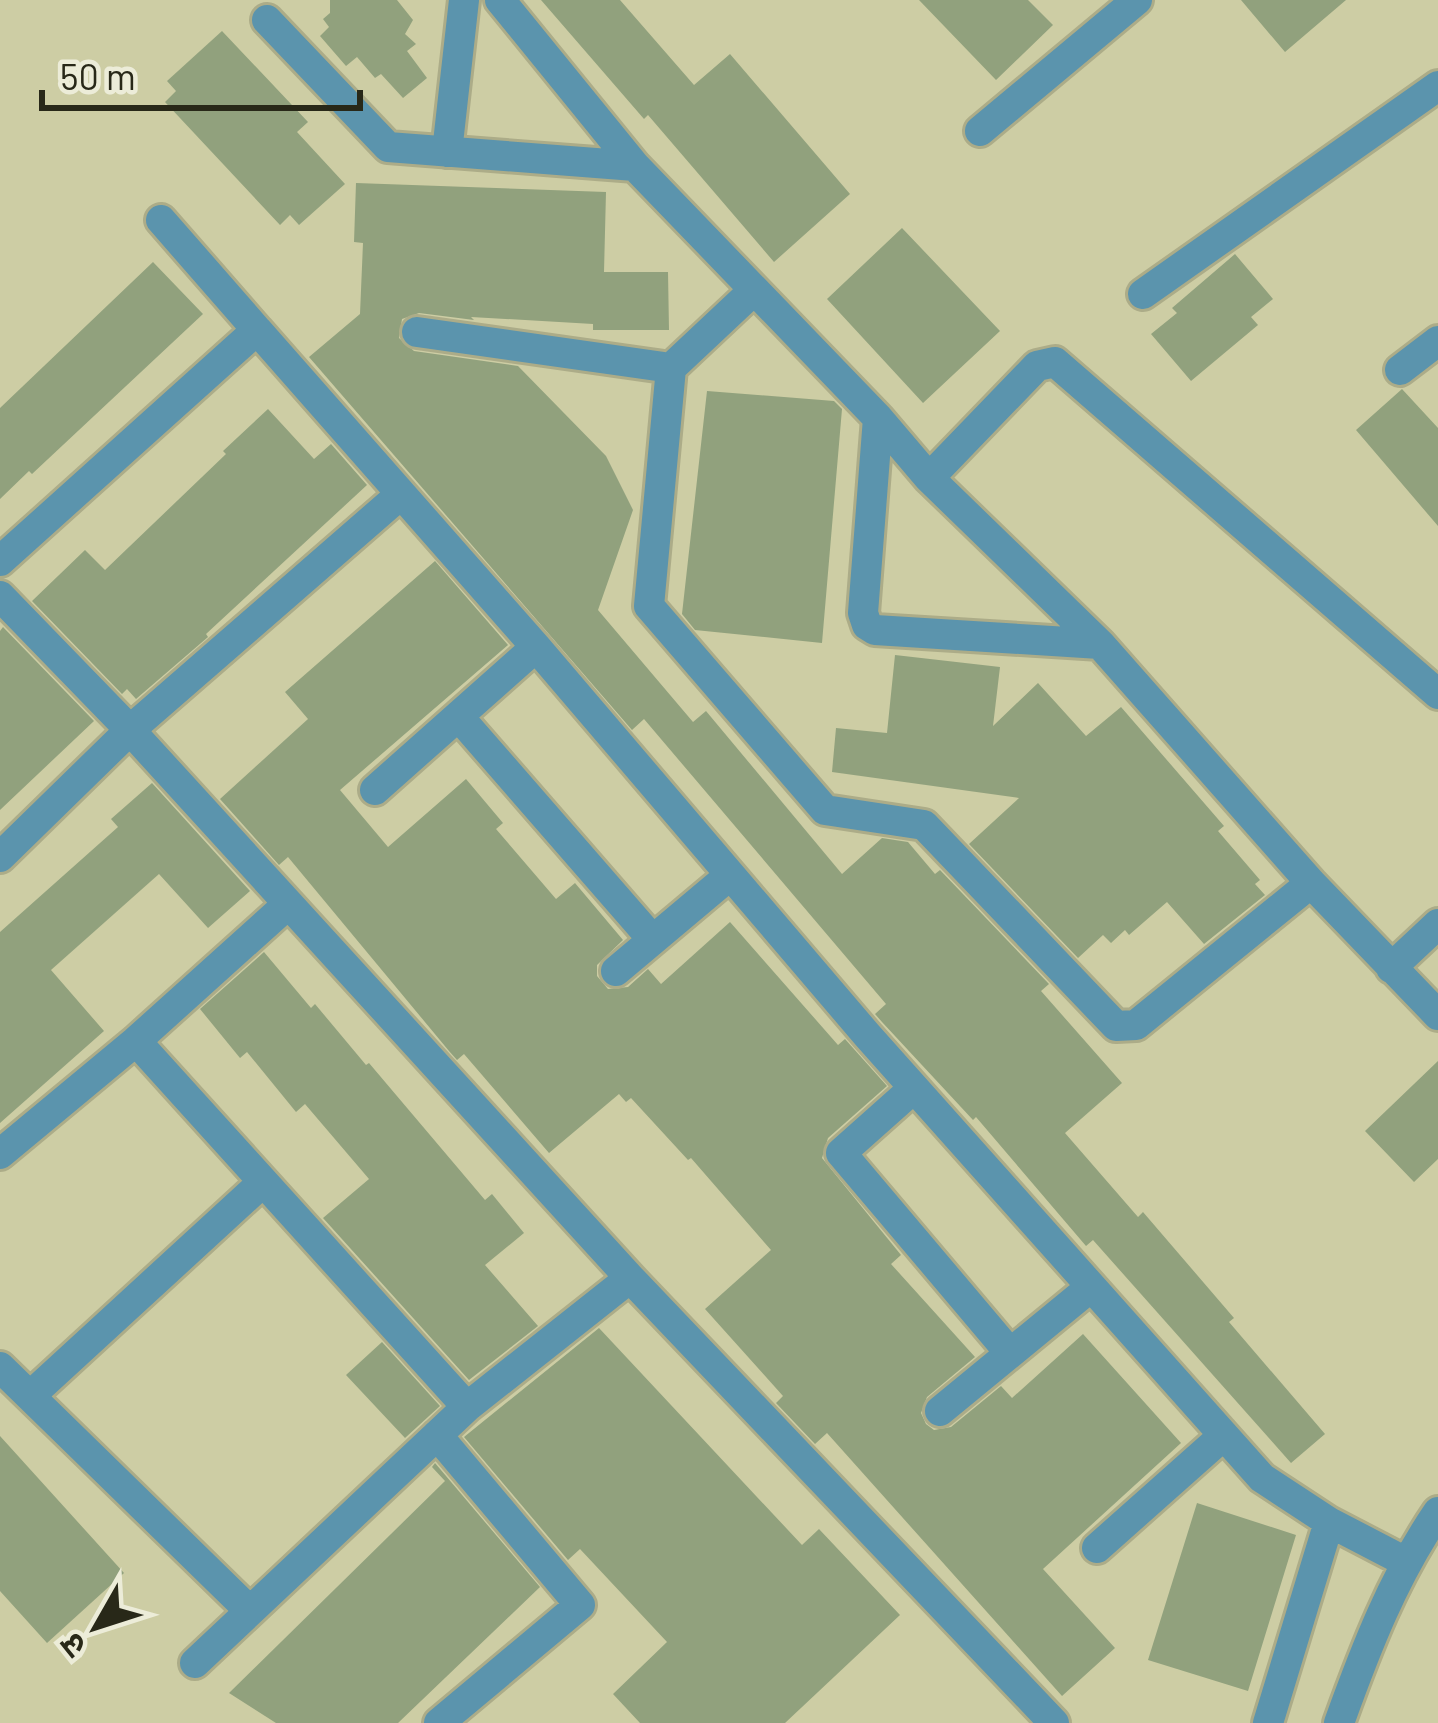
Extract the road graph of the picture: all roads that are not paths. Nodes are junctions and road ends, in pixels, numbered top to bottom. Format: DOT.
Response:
graph roads {
  1 [pos="464,0"];
  2 [pos="500,0"];
  3 [pos="1137,0"];
  4 [pos="267,20"];
  5 [pos="1438,86"];
  6 [pos="980,131"];
  7 [pos="447,152"];
  8 [pos="635,166"];
  9 [pos="161,220"];
  10 [pos="754,291"];
  11 [pos="1143,294"];
  12 [pos="257,330"];
  13 [pos="417,332"];
  14 [pos="1438,341"];
  15 [pos="671,368"];
  16 [pos="1400,370"];
  17 [pos="878,418"];
  18 [pos="928,478"];
  19 [pos="400,495"];
  20 [pos="0,561"];
  21 [pos="0,596"];
  22 [pos="1100,644"];
  23 [pos="536,647"];
  24 [pos="1438,694"];
  25 [pos="459,717"];
  26 [pos="130,730"];
  27 [pos="375,790"];
  28 [pos="0,857"];
  29 [pos="729,876"];
  30 [pos="1311,883"];
  31 [pos="286,905"];
  32 [pos="1438,924"];
  33 [pos="653,940"];
  34 [pos="1391,968"];
  35 [pos="616,971"];
  36 [pos="1438,1015"];
  37 [pos="136,1041"];
  38 [pos="914,1088"];
  39 [pos="0,1154"];
  40 [pos="263,1182"];
  41 [pos="630,1278"];
  42 [pos="1091,1287"];
  43 [pos="1010,1353"];
  44 [pos="0,1367"];
  45 [pos="30,1396"];
  46 [pos="466,1407"];
  47 [pos="940,1411"];
  48 [pos="437,1436"];
  49 [pos="1223,1436"];
  50 [pos="1438,1512"];
  51 [pos="1329,1522"];
  52 [pos="1097,1548"];
  53 [pos="1405,1562"];
  54 [pos="250,1611"];
  55 [pos="195,1663"];
  56 [pos="439,1723"];
  57 [pos="1054,1723"];
  58 [pos="1268,1723"];
  59 [pos="1339,1723"];
  1 -- 7 [label="street"];
  2 -- 8 [label="street"];
  3 -- 6 [label="street"];
  4 -- 7 [label="street"];
  5 -- 11 [label="street"];
  7 -- 8 [label="street"];
  8 -- 10 [label="street"];
  9 -- 12 [label="street"];
  10 -- 15 [label="street"];
  10 -- 17 [label="street"];
  12 -- 19 [label="street"];
  12 -- 20 [label="street"];
  13 -- 15 [label="street"];
  14 -- 16 [label="street"];
  15 -- 30 [label="street"];
  17 -- 18 [label="street"];
  17 -- 22 [label="street"];
  18 -- 22 [label="street"];
  18 -- 24 [label="street"];
  19 -- 23 [label="street"];
  19 -- 26 [label="street"];
  21 -- 26 [label="street"];
  22 -- 30 [label="street"];
  23 -- 25 [label="street"];
  23 -- 29 [label="street"];
  25 -- 27 [label="street"];
  25 -- 33 [label="street"];
  26 -- 28 [label="street"];
  26 -- 31 [label="street"];
  29 -- 33 [label="street"];
  29 -- 38 [label="street"];
  30 -- 34 [label="street"];
  31 -- 37 [label="street"];
  31 -- 41 [label="street"];
  32 -- 34 [label="street"];
  33 -- 35 [label="street"];
  34 -- 36 [label="street"];
  37 -- 39 [label="street"];
  37 -- 40 [label="street"];
  38 -- 42 [label="street"];
  38 -- 43 [label="street"];
  40 -- 45 [label="street"];
  40 -- 46 [label="street"];
  41 -- 46 [label="street"];
  41 -- 57 [label="street"];
  42 -- 43 [label="street"];
  42 -- 49 [label="street"];
  43 -- 47 [label="street"];
  44 -- 45 [label="street"];
  45 -- 54 [label="street"];
  46 -- 48 [label="street"];
  48 -- 54 [label="street"];
  48 -- 56 [label="street"];
  49 -- 51 [label="street"];
  49 -- 52 [label="street"];
  50 -- 53 [label="street"];
  51 -- 53 [label="street"];
  51 -- 58 [label="street"];
  53 -- 59 [label="street"];
  54 -- 55 [label="street"];
}
